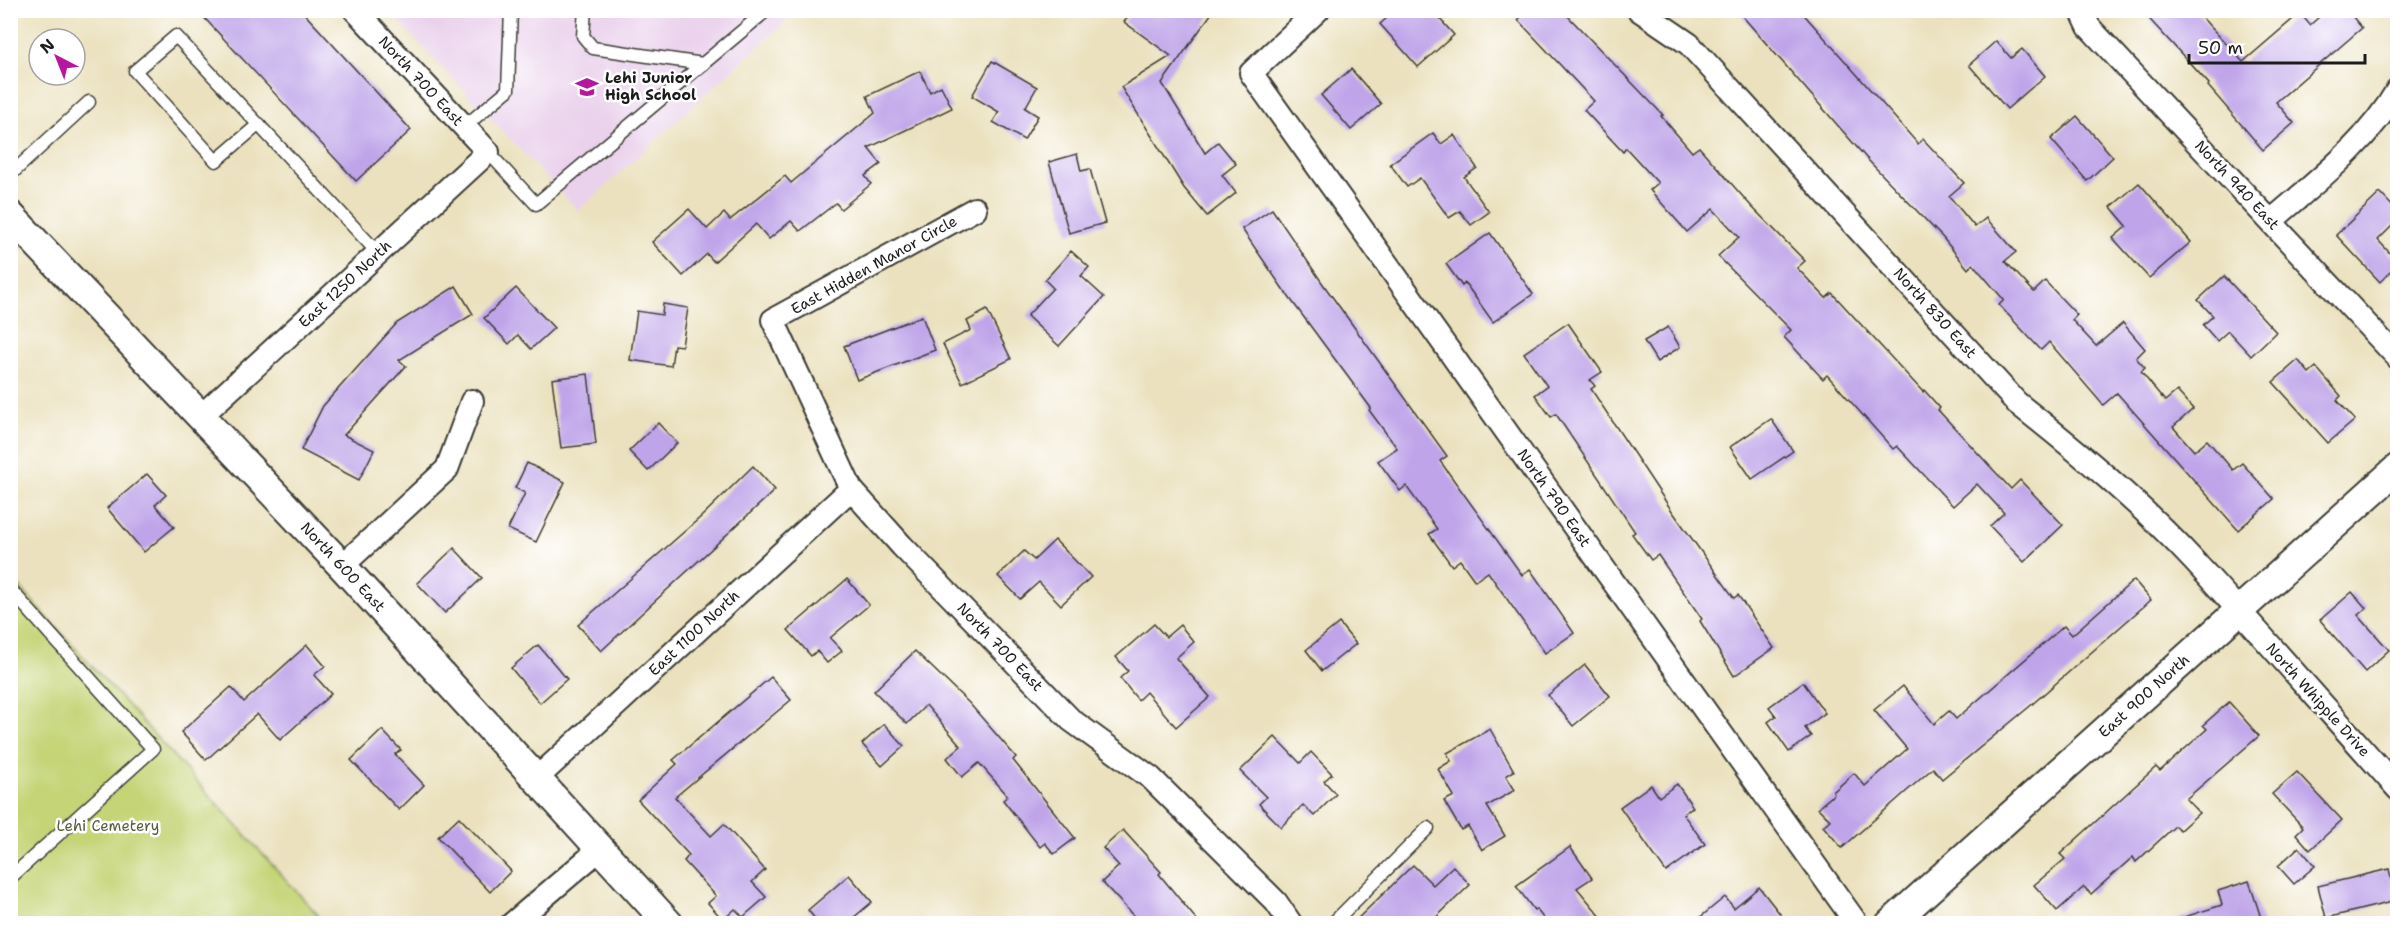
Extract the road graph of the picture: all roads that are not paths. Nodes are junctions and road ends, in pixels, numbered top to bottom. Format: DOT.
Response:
graph roads {
  1 [pos="355,10"];
  2 [pos="511,10"];
  3 [pos="585,10"];
  4 [pos="767,10"];
  5 [pos="1318,10"];
  6 [pos="1639,10"];
  7 [pos="2080,10"];
  8 [pos="703,64"];
  9 [pos="2397,89"];
  10 [pos="89,102"];
  11 [pos="259,124"];
  12 [pos="464,127"];
  13 [pos="488,152"];
  14 [pos="10,176"];
  15 [pos="975,209"];
  16 [pos="10,215"];
  17 [pos="2271,221"];
  18 [pos="378,253"];
  19 [pos="773,320"];
  20 [pos="2397,358"];
  21 [pos="472,401"];
  22 [pos="201,416"];
  23 [pos="2397,468"];
  24 [pos="851,489"];
  25 [pos="342,566"];
  26 [pos="10,589"];
  27 [pos="2238,612"];
  28 [pos="537,778"];
  29 [pos="2397,789"];
  30 [pos="1428,828"];
  31 [pos="601,848"];
  32 [pos="10,878"];
  33 [pos="512,924"];
  34 [pos="669,924"];
  35 [pos="1291,924"];
  36 [pos="1332,924"];
  37 [pos="1857,924"];
  38 [pos="1890,924"];
  1 -- 12 [label="street, North 700 East"];
  2 -- 12 [label="lane"];
  3 -- 8 [label="lane"];
  4 -- 8 [label="lane"];
  5 -- 37 [label="street, North 790 East"];
  6 -- 27 [label="street, North 830 East"];
  7 -- 17 [label="street, North 940 East"];
  8 -- 13 [label="lane"];
  9 -- 17 [label="street"];
  10 -- 14 [label="lane"];
  11 -- 11 [label="lane"];
  11 -- 18 [label="lane"];
  12 -- 13 [label="street, North 700 East"];
  13 -- 18 [label="street, East 1250 North"];
  15 -- 19 [label="street, East Hidden Manor Circle"];
  16 -- 22 [label="street, North 600 East"];
  17 -- 20 [label="street, North 940 East"];
  18 -- 22 [label="street, East 1250 North"];
  19 -- 24 [label="street, North 700 East"];
  21 -- 25 [label="street"];
  22 -- 25 [label="street, North 600 East"];
  23 -- 27 [label="street, East 900 North"];
  24 -- 28 [label="street, East 1100 North"];
  24 -- 35 [label="street, North 700 East"];
  25 -- 28 [label="street, North 600 East"];
  26 -- 32 [label="lane"];
  27 -- 29 [label="street, North Whipple Drive"];
  27 -- 38 [label="street, East 900 North"];
  28 -- 31 [label="street, North 600 East"];
  30 -- 36 [label="lane"];
  31 -- 33 [label="street"];
  31 -- 34 [label="street, North 600 East"];
}
